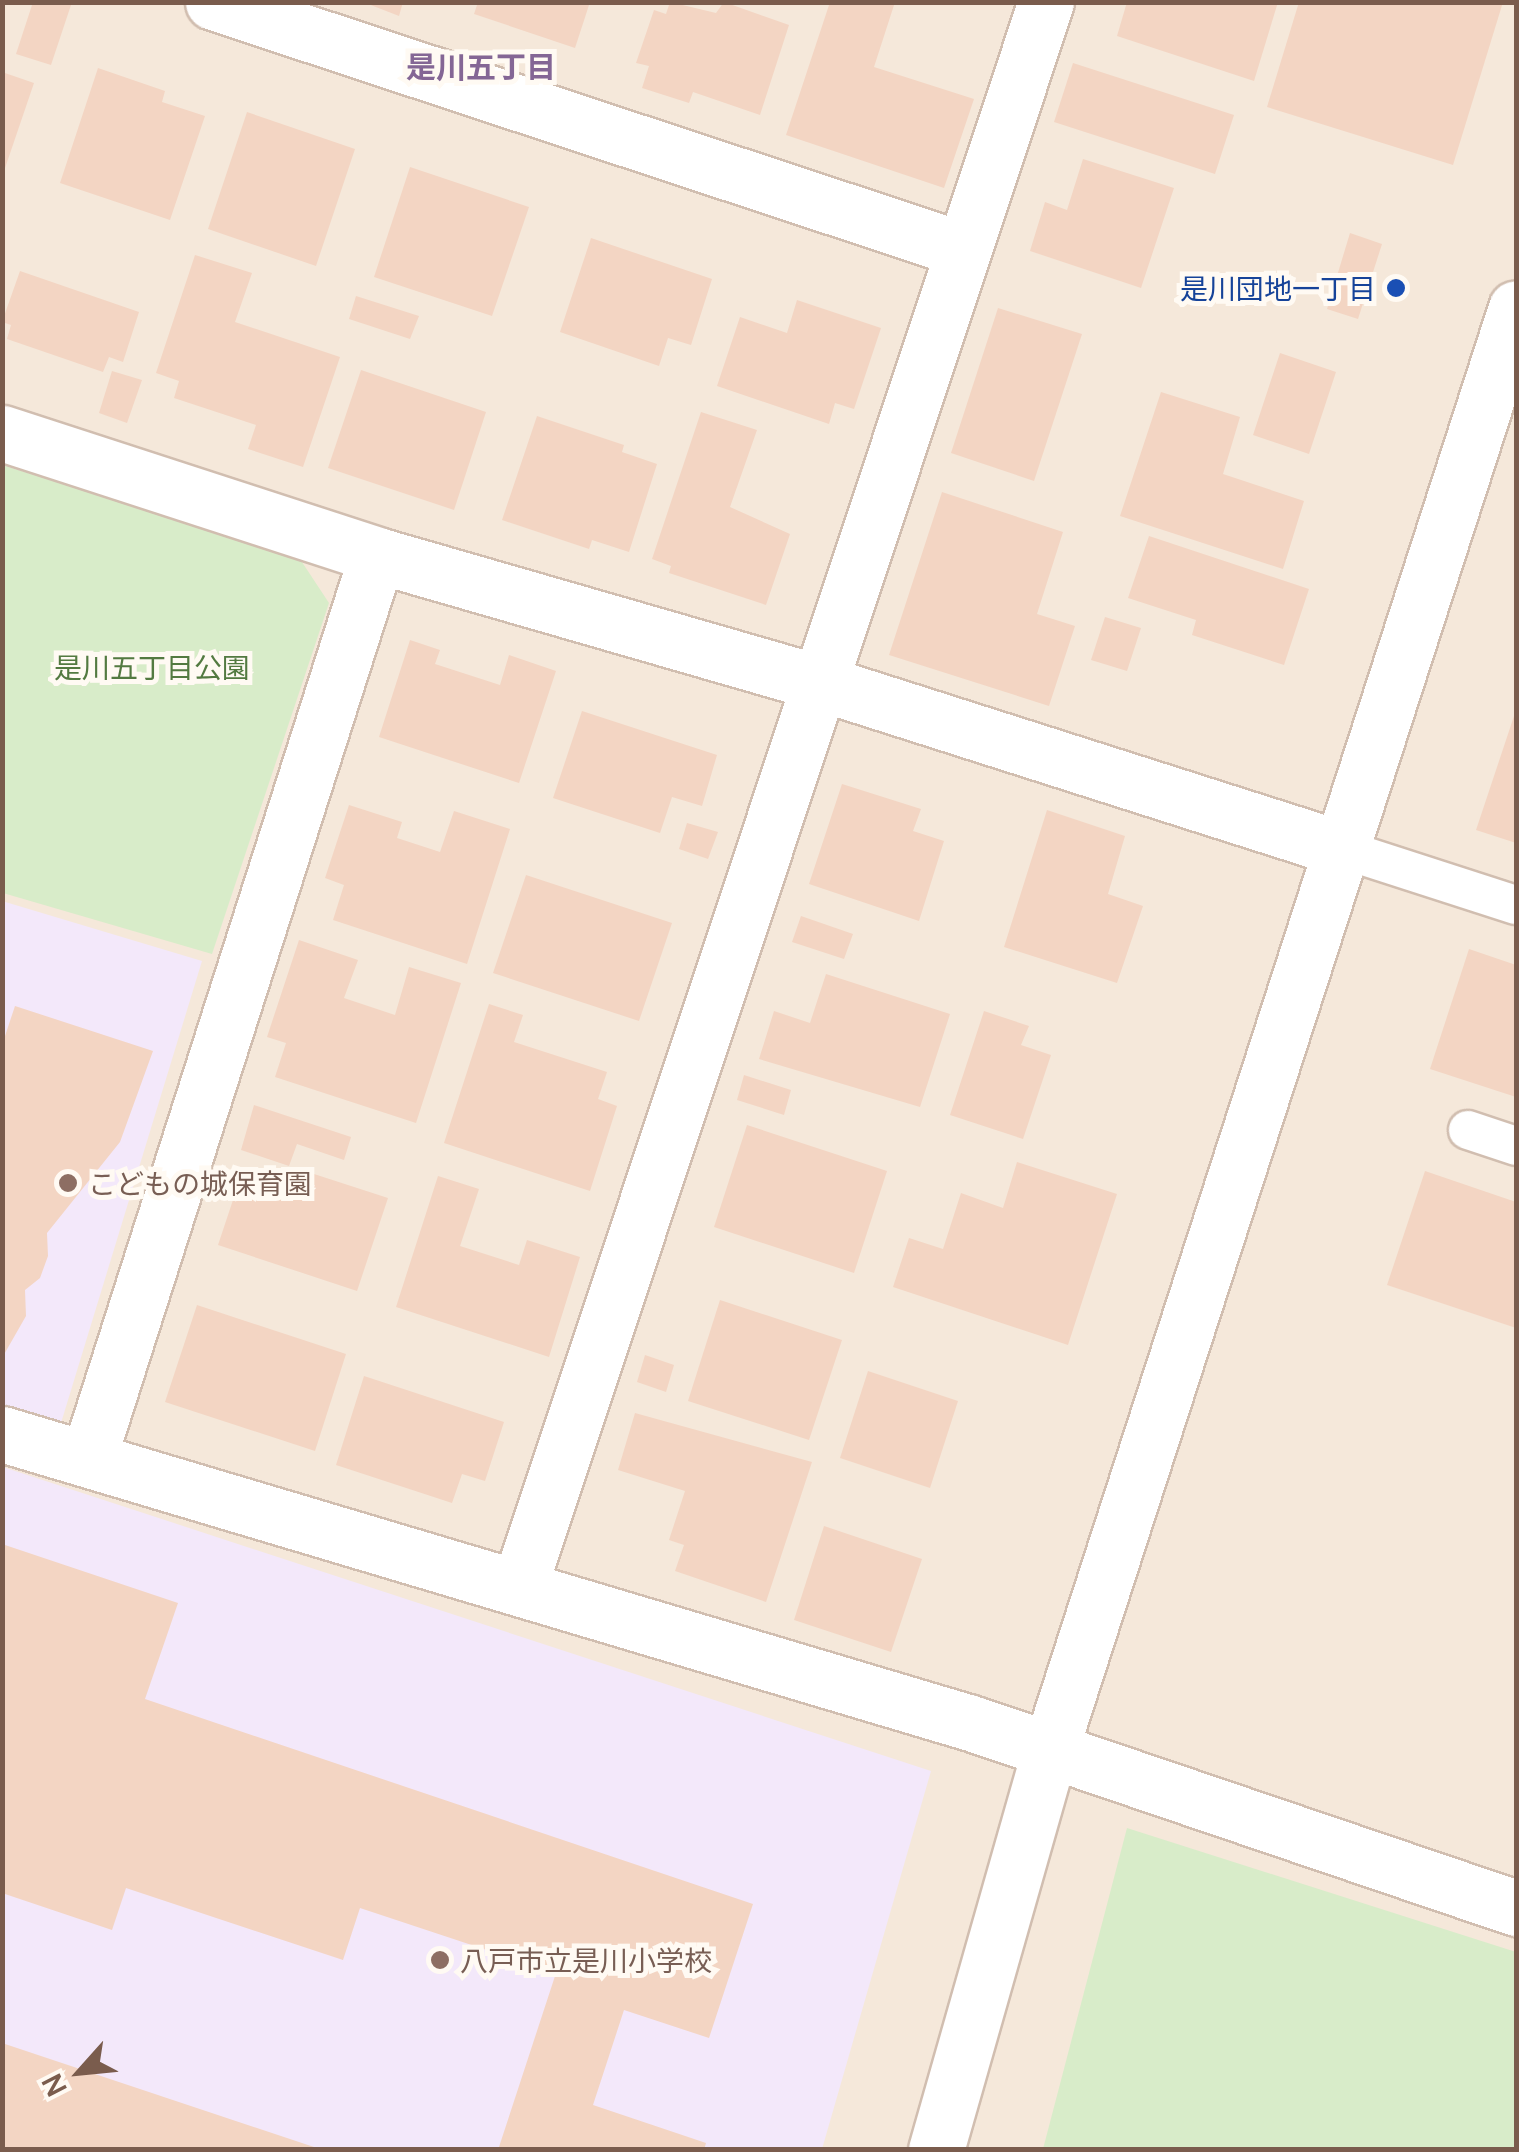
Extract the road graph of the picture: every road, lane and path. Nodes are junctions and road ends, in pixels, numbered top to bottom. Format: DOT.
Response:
graph roads {
  1 [pos="214,2"];
  2 [pos="1046,2"];
  3 [pos="961,250"];
  4 [pos="1516,308"];
  5 [pos="2,433"];
  6 [pos="377,555"];
  7 [pos="818,682"];
  8 [pos="1338,848"];
  9 [pos="1516,905"];
  10 [pos="1468,1130"];
  11 [pos="1516,1146"];
  12 [pos="2,1434"];
  13 [pos="88,1459"];
  14 [pos="520,1584"];
  15 [pos="1050,1750"];
  16 [pos="1516,1908"];
  17 [pos="936,2150"];
  1 -- 3 [label="street"];
  2 -- 3 [label="street"];
  3 -- 7 [label="street"];
  4 -- 8 [label="street"];
  5 -- 6 [label="street"];
  6 -- 7 [label="street"];
  6 -- 13 [label="street"];
  7 -- 8 [label="street"];
  7 -- 14 [label="street"];
  8 -- 9 [label="lane"];
  8 -- 15 [label="street"];
  10 -- 11 [label="lane"];
  12 -- 13 [label="street"];
  13 -- 14 [label="street"];
  14 -- 15 [label="street"];
  15 -- 16 [label="street"];
  15 -- 17 [label="street"];
}
